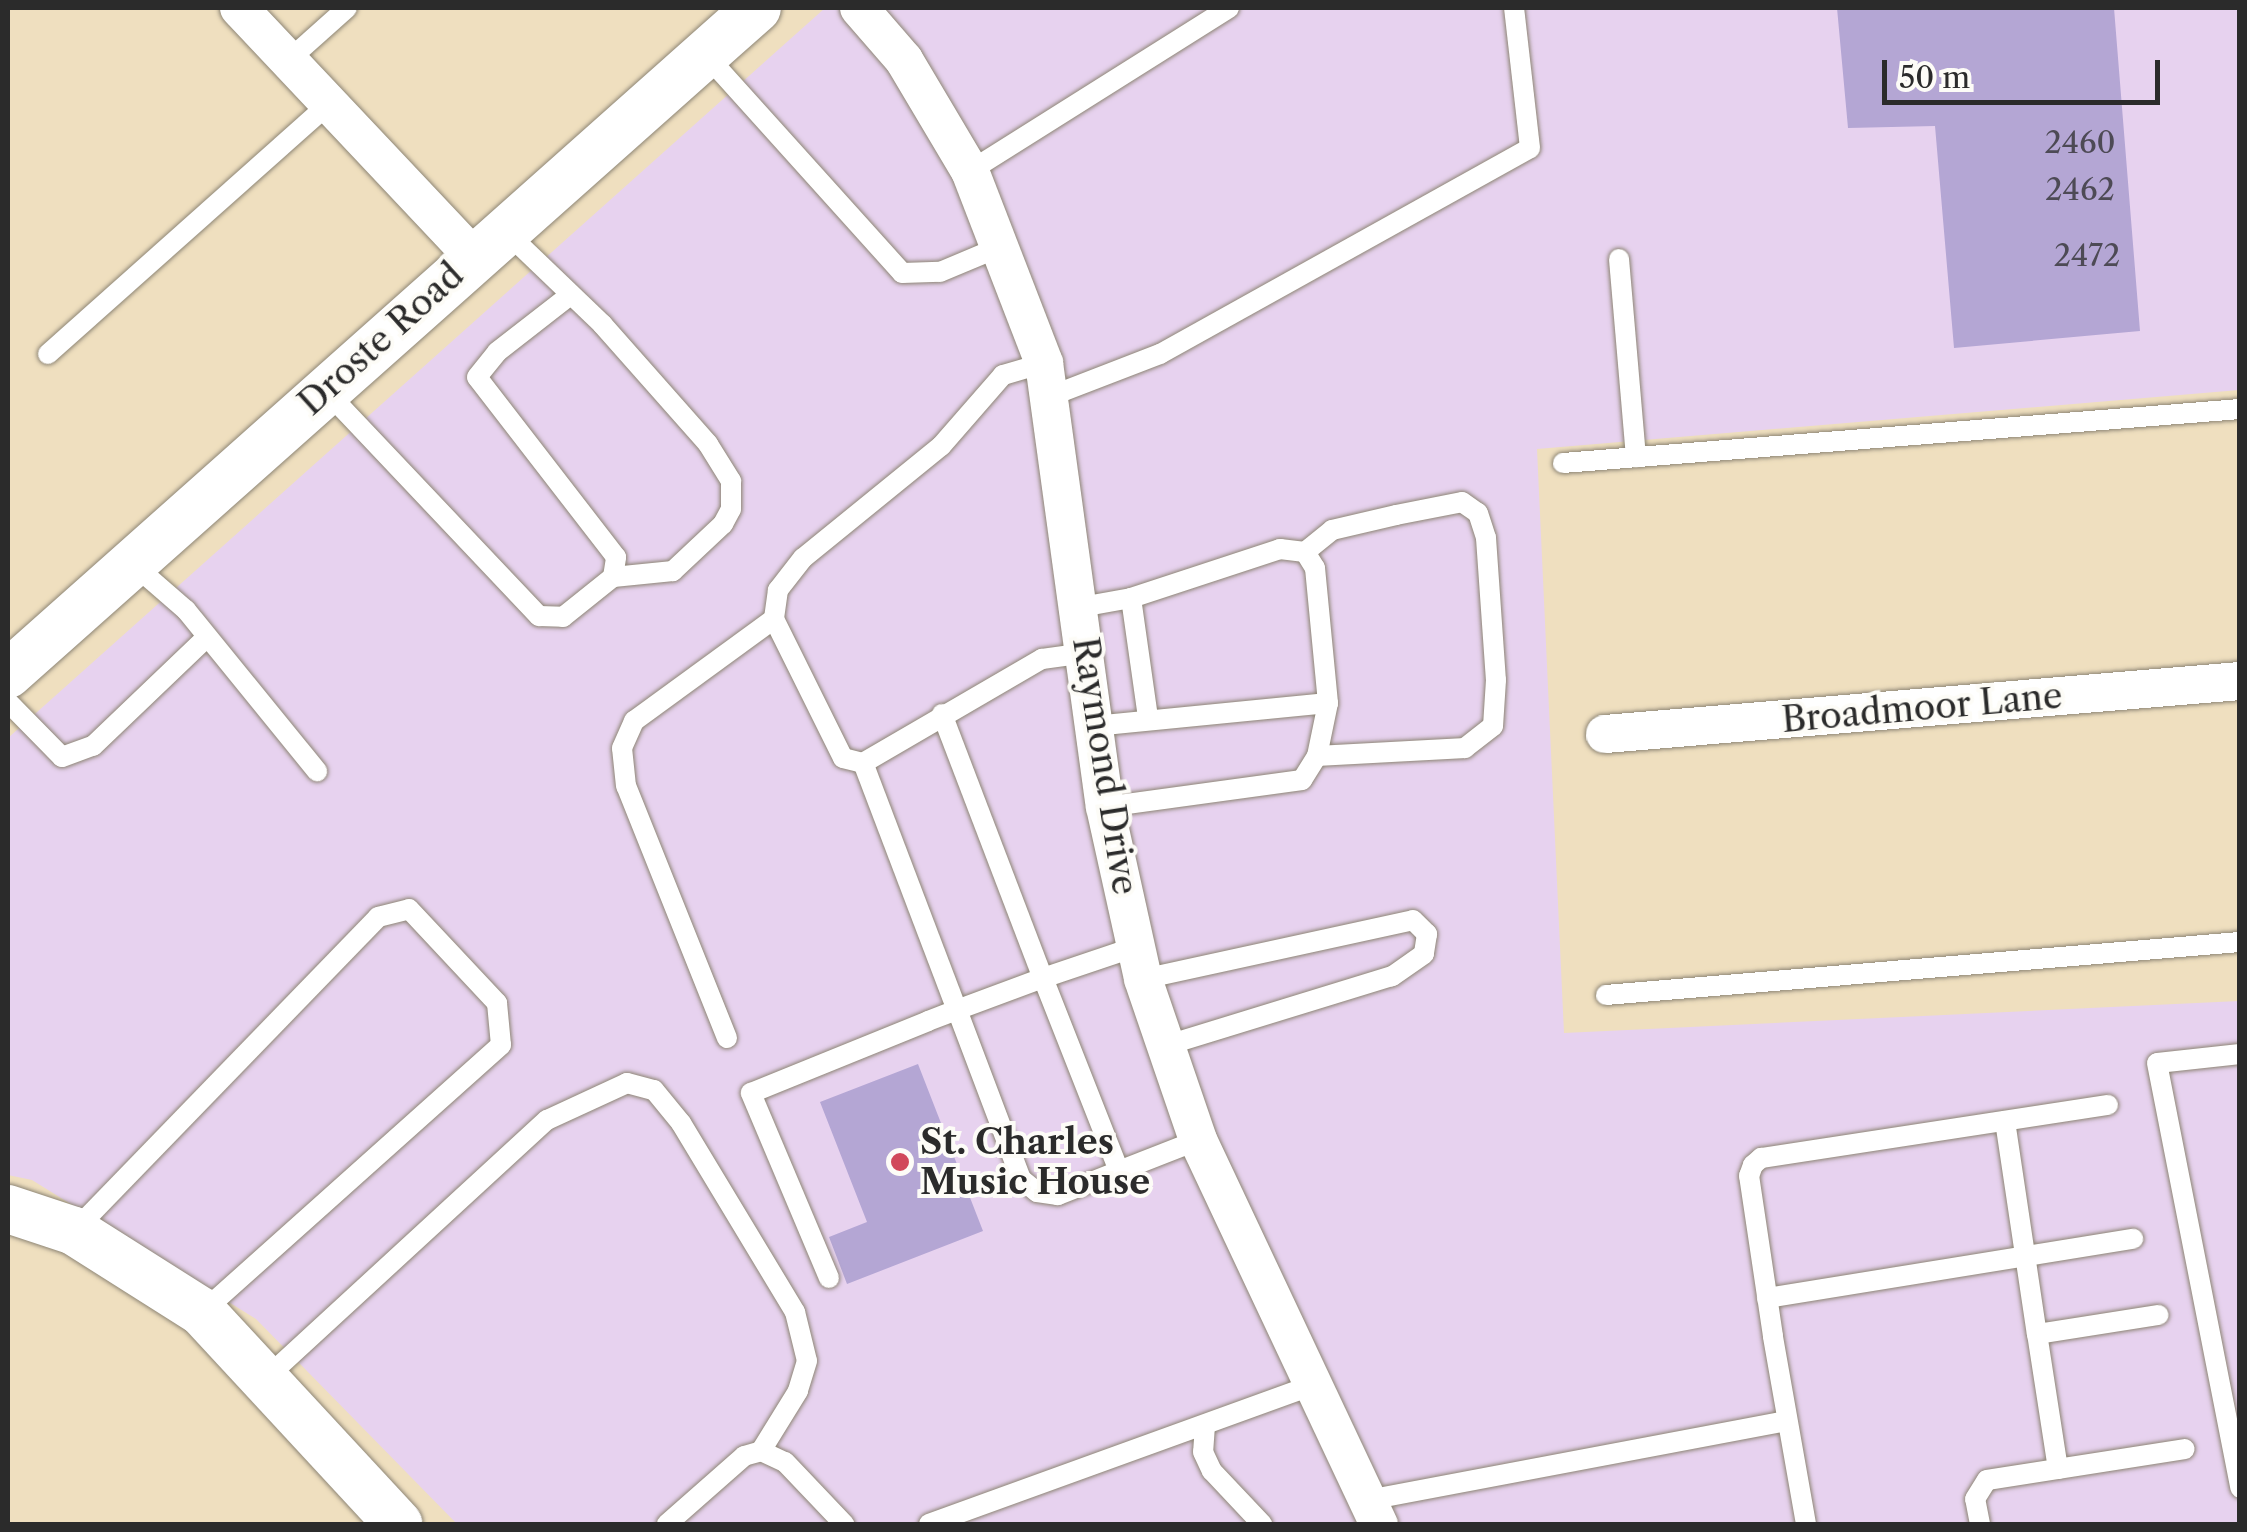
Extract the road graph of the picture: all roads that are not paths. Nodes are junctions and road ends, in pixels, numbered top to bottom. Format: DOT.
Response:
graph roads {
  1 [pos="239,8"];
  2 [pos="347,8"];
  3 [pos="757,8"];
  4 [pos="859,8"];
  5 [pos="1229,8"];
  6 [pos="1514,8"];
  7 [pos="706,55"];
  8 [pos="292,58"];
  9 [pos="331,102"];
  10 [pos="970,171"];
  11 [pos="488,242"];
  12 [pos="1002,246"];
  13 [pos="1619,259"];
  14 [pos="569,296"];
  15 [pos="48,354"];
  16 [pos="1048,380"];
  17 [pos="324,389"];
  18 [pos="2240,409"];
  19 [pos="1636,457"];
  20 [pos="1562,463"];
  21 [pos="1305,552"];
  22 [pos="132,562"];
  23 [pos="614,577"];
  24 [pos="1131,598"];
  25 [pos="1081,607"];
  26 [pos="774,620"];
  27 [pos="207,637"];
  28 [pos="1086,653"];
  29 [pos="8,674"];
  30 [pos="2240,682"];
  31 [pos="8,702"];
  32 [pos="1328,703"];
  33 [pos="942,714"];
  34 [pos="1148,717"];
  35 [pos="1094,726"];
  36 [pos="1605,734"];
  37 [pos="1318,756"];
  38 [pos="863,763"];
  39 [pos="317,771"];
  40 [pos="1105,807"];
  41 [pos="2240,942"];
  42 [pos="1139,963"];
  43 [pos="1043,978"];
  44 [pos="1606,995"];
  45 [pos="957,1010"];
  46 [pos="727,1038"];
  47 [pos="1164,1046"];
  48 [pos="2240,1054"];
  49 [pos="2108,1105"];
  50 [pos="2005,1121"];
  51 [pos="1198,1140"];
  52 [pos="1119,1171"];
  53 [pos="8,1209"];
  54 [pos="74,1231"];
  55 [pos="2133,1240"];
  56 [pos="2026,1257"];
  57 [pos="830,1278"];
  58 [pos="1767,1298"];
  59 [pos="202,1312"];
  60 [pos="2159,1315"];
  61 [pos="2037,1334"];
  62 [pos="266,1379"];
  63 [pos="1316,1384"];
  64 [pos="1787,1421"];
  65 [pos="1205,1425"];
  66 [pos="2185,1448"];
  67 [pos="761,1450"];
  68 [pos="2058,1469"];
  69 [pos="2240,1488"];
  70 [pos="1374,1512"];
  71 [pos="398,1524"];
  72 [pos="666,1524"];
  73 [pos="844,1524"];
  74 [pos="929,1524"];
  75 [pos="1262,1524"];
  76 [pos="1806,1524"];
  77 [pos="1980,1524"];
  1 -- 8 [label="street"];
  2 -- 8 [label="lane"];
  3 -- 7 [label="street, Droste Road"];
  4 -- 10 [label="street, Raymond Drive"];
  5 -- 10 [label="lane"];
  6 -- 16 [label="lane"];
  7 -- 11 [label="street, Droste Road"];
  7 -- 12 [label="lane"];
  8 -- 9 [label="street"];
  9 -- 11 [label="street"];
  9 -- 15 [label="lane"];
  10 -- 12 [label="street, Raymond Drive"];
  11 -- 14 [label="lane"];
  11 -- 17 [label="street, Droste Road"];
  12 -- 16 [label="street, Raymond Drive"];
  13 -- 19 [label="lane"];
  14 -- 23 [label="lane"];
  14 -- 23 [label="lane"];
  16 -- 25 [label="street, Raymond Drive"];
  16 -- 26 [label="lane"];
  17 -- 22 [label="street, Droste Road"];
  17 -- 23 [label="lane"];
  18 -- 19 [label="lane"];
  19 -- 20 [label="lane"];
  21 -- 24 [label="lane"];
  21 -- 32 [label="lane"];
  21 -- 37 [label="lane"];
  22 -- 27 [label="lane"];
  22 -- 29 [label="street, Droste Road"];
  24 -- 25 [label="lane"];
  24 -- 34 [label="lane"];
  25 -- 28 [label="street, Raymond Drive"];
  26 -- 38 [label="lane"];
  26 -- 46 [label="lane"];
  27 -- 31 [label="lane"];
  27 -- 39 [label="lane"];
  28 -- 33 [label="lane"];
  28 -- 35 [label="street, Raymond Drive"];
  30 -- 36 [label="street, Broadmoor Lane"];
  32 -- 34 [label="lane"];
  32 -- 37 [label="lane"];
  33 -- 38 [label="lane"];
  33 -- 43 [label="lane"];
  34 -- 35 [label="lane"];
  35 -- 40 [label="street, Raymond Drive"];
  37 -- 40 [label="lane"];
  38 -- 45 [label="lane"];
  40 -- 42 [label="street, Raymond Drive"];
  41 -- 44 [label="lane"];
  42 -- 43 [label="lane"];
  42 -- 47 [label="street, Raymond Drive"];
  42 -- 47 [label="lane"];
  43 -- 45 [label="lane"];
  43 -- 52 [label="lane"];
  45 -- 52 [label="lane"];
  45 -- 57 [label="lane"];
  47 -- 51 [label="street, Raymond Drive"];
  48 -- 69 [label="lane"];
  49 -- 50 [label="lane"];
  50 -- 56 [label="lane"];
  50 -- 58 [label="lane"];
  51 -- 52 [label="lane"];
  51 -- 63 [label="street, Raymond Drive"];
  53 -- 54 [label="street"];
  54 -- 59 [label="street"];
  54 -- 59 [label="lane"];
  55 -- 56 [label="lane"];
  56 -- 58 [label="lane"];
  56 -- 61 [label="lane"];
  58 -- 64 [label="lane"];
  59 -- 62 [label="street"];
  60 -- 61 [label="lane"];
  61 -- 68 [label="lane"];
  62 -- 67 [label="lane"];
  62 -- 71 [label="street"];
  63 -- 65 [label="lane"];
  63 -- 70 [label="street, Raymond Drive"];
  64 -- 70 [label="lane"];
  64 -- 76 [label="lane"];
  65 -- 74 [label="lane"];
  65 -- 75 [label="lane"];
  66 -- 68 [label="lane"];
  67 -- 72 [label="lane"];
  67 -- 73 [label="lane"];
  68 -- 77 [label="lane"];
}
